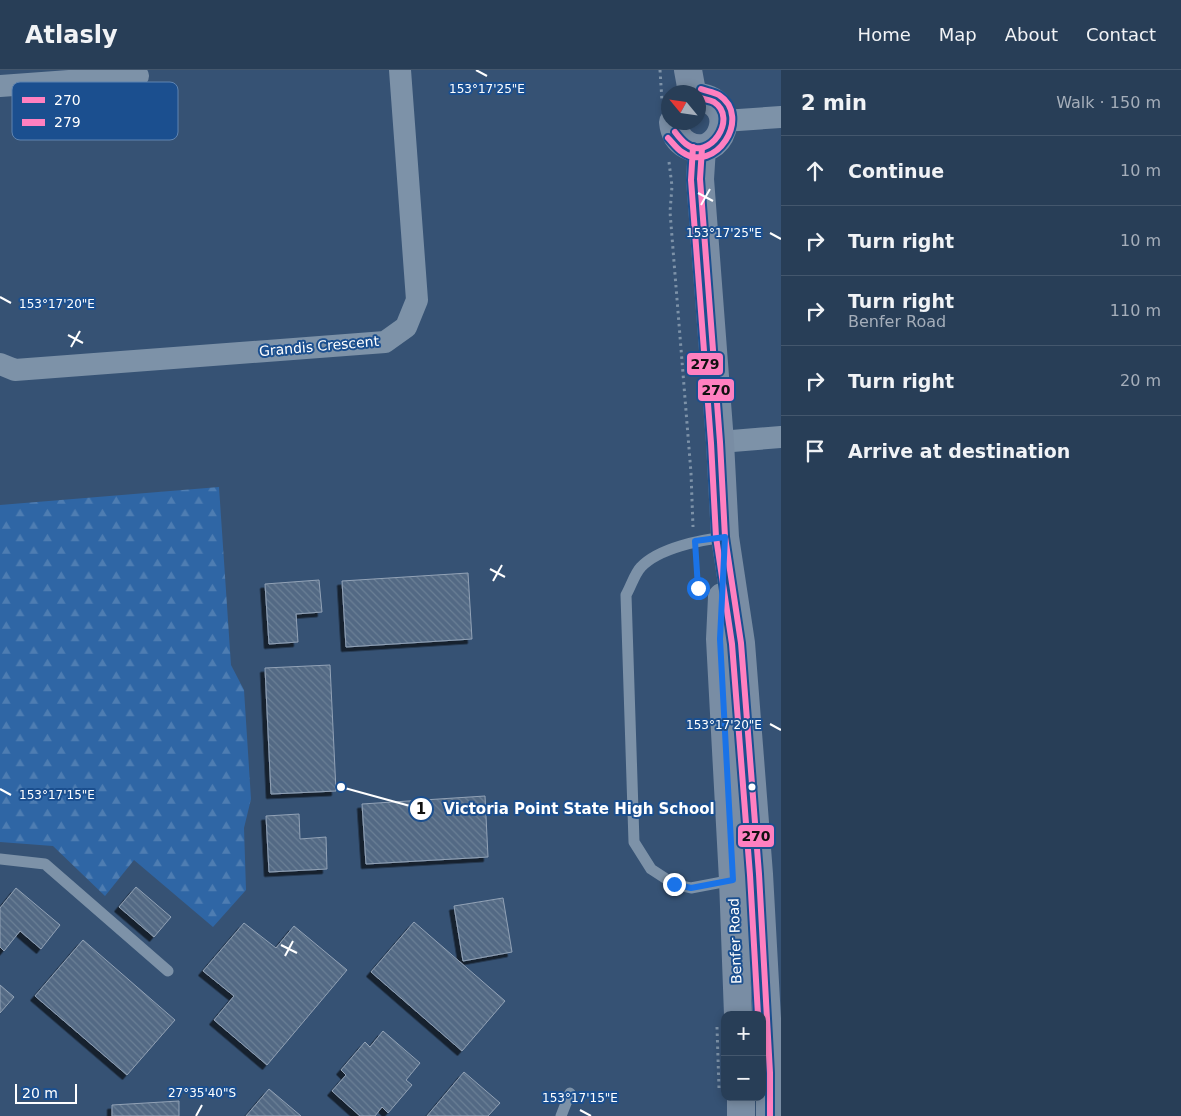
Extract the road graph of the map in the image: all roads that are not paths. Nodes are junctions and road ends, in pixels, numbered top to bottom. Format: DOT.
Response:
graph roads {
  1 [pos="400,70"];
  2 [pos="688,70"];
  3 [pos="138,76"];
  4 [pos="55,82"];
  5 [pos="691,85"];
  6 [pos="706,98"];
  7 [pos="781,117"];
  8 [pos="724,121"];
  9 [pos="673,130"];
  10 [pos="702,148"];
  11 [pos="0,364"];
  12 [pos="781,437"];
  13 [pos="720,442"];
  14 [pos="725,537"];
  15 [pos="0,859"];
  16 [pos="759,874"];
  17 [pos="733,880"];
  18 [pos="168,971"];
  19 [pos="727,1011"];
  20 [pos="570,1093"];
  21 [pos="734,1101"];
  22 [pos="562,1116"];
  23 [pos="741,1116"];
  24 [pos="770,1116"];
  1 -- 11 [label="street, Grandis Crescent"];
  2 -- 5 [label="street"];
  3 -- 4 [label="street"];
  6 -- 8 [label="street"];
  7 -- 8 [label="street"];
  8 -- 10 [label="street"];
  9 -- 10 [label="street"];
  10 -- 13 [label="street, Benfer Road"];
  12 -- 13 [label="street"];
  13 -- 14 [label="street, Benfer Road"];
  14 -- 16 [label="street, Benfer Road"];
  14 -- 17 [label="street, Benfer Road"];
  14 -- 17 [label="lane"];
  15 -- 18 [label="lane"];
  16 -- 17 [label="lane"];
  16 -- 24 [label="street, Benfer Road"];
  17 -- 19 [label="street, Benfer Road"];
  20 -- 22 [label="lane"];
  21 -- 23 [label="street"];
}
